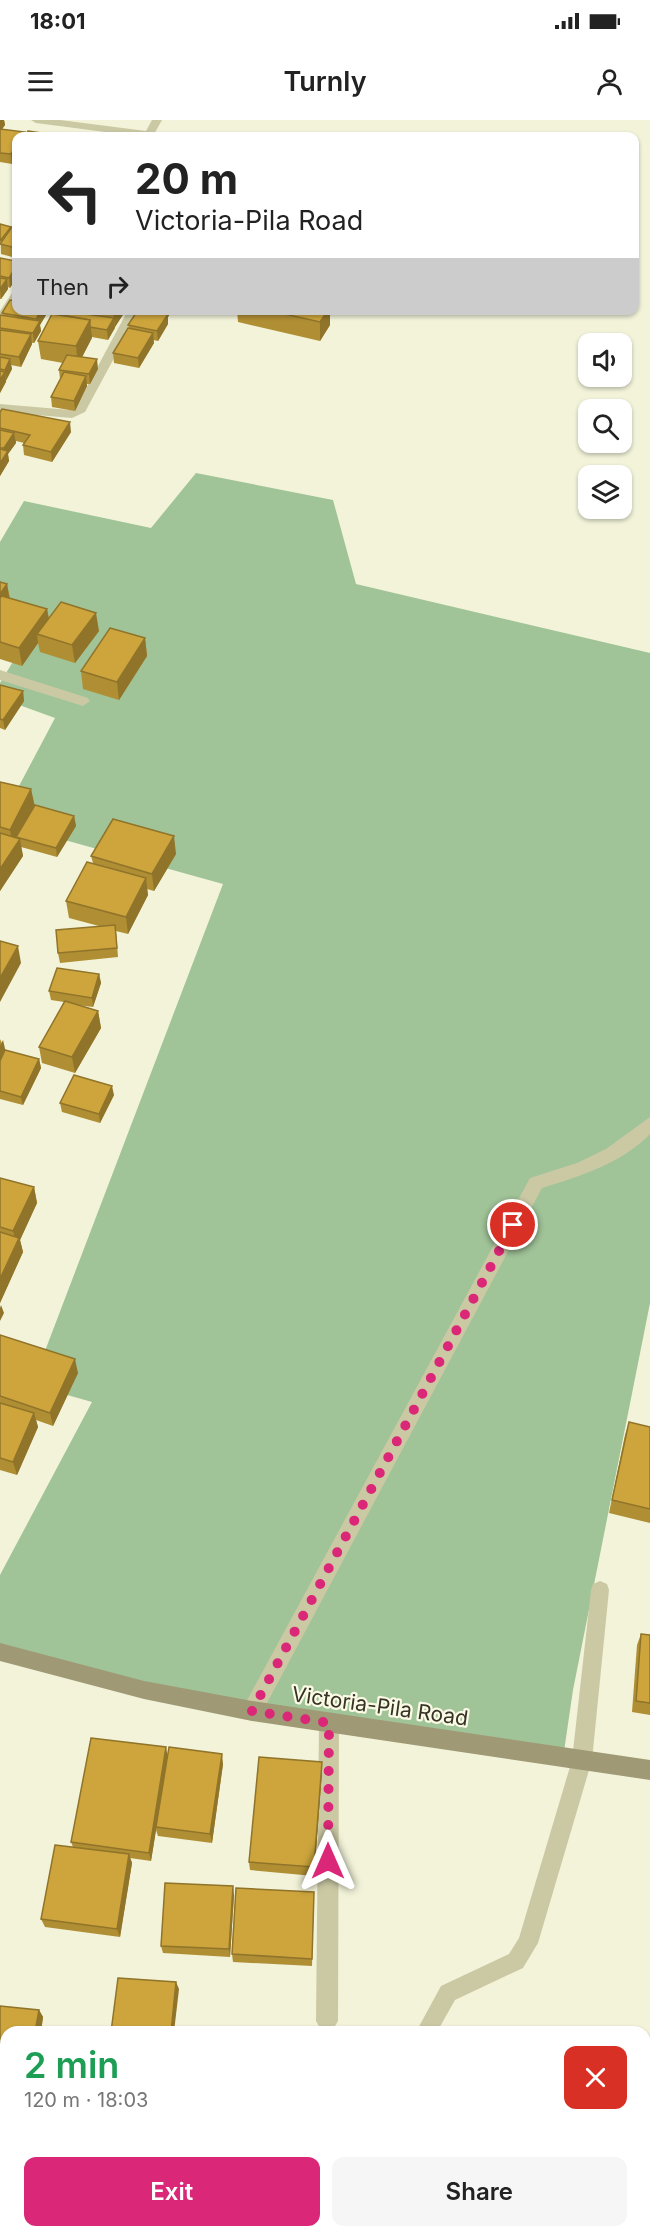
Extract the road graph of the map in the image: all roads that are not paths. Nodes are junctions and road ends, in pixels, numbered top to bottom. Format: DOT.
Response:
graph roads {
  1 [pos="36,120"];
  2 [pos="126,132"];
  3 [pos="12,301"];
  4 [pos="132,315"];
  5 [pos="0,320"];
  6 [pos="0,408"];
  7 [pos="0,675"];
  8 [pos="83,701"];
  9 [pos="650,1124"];
  10 [pos="600,1590"];
  11 [pos="0,1652"];
  12 [pos="252,1711"];
  13 [pos="329,1723"];
  14 [pos="582,1760"];
  15 [pos="650,1770"];
  16 [pos="327,2021"];
  17 [pos="429,2026"];
  1 -- 2 [label="street"];
  3 -- 5 [label="street"];
  4 -- 6 [label="street"];
  7 -- 8 [label="street"];
  9 -- 12 [label="street"];
  10 -- 14 [label="street"];
  11 -- 12 [label="main road, Victoria-Pila Road"];
  12 -- 13 [label="main road, Victoria-Pila Road"];
  13 -- 14 [label="main road, Victoria-Pila Road"];
  13 -- 16 [label="street"];
  14 -- 15 [label="main road, Victoria-Pila Road"];
  14 -- 17 [label="street"];
}
